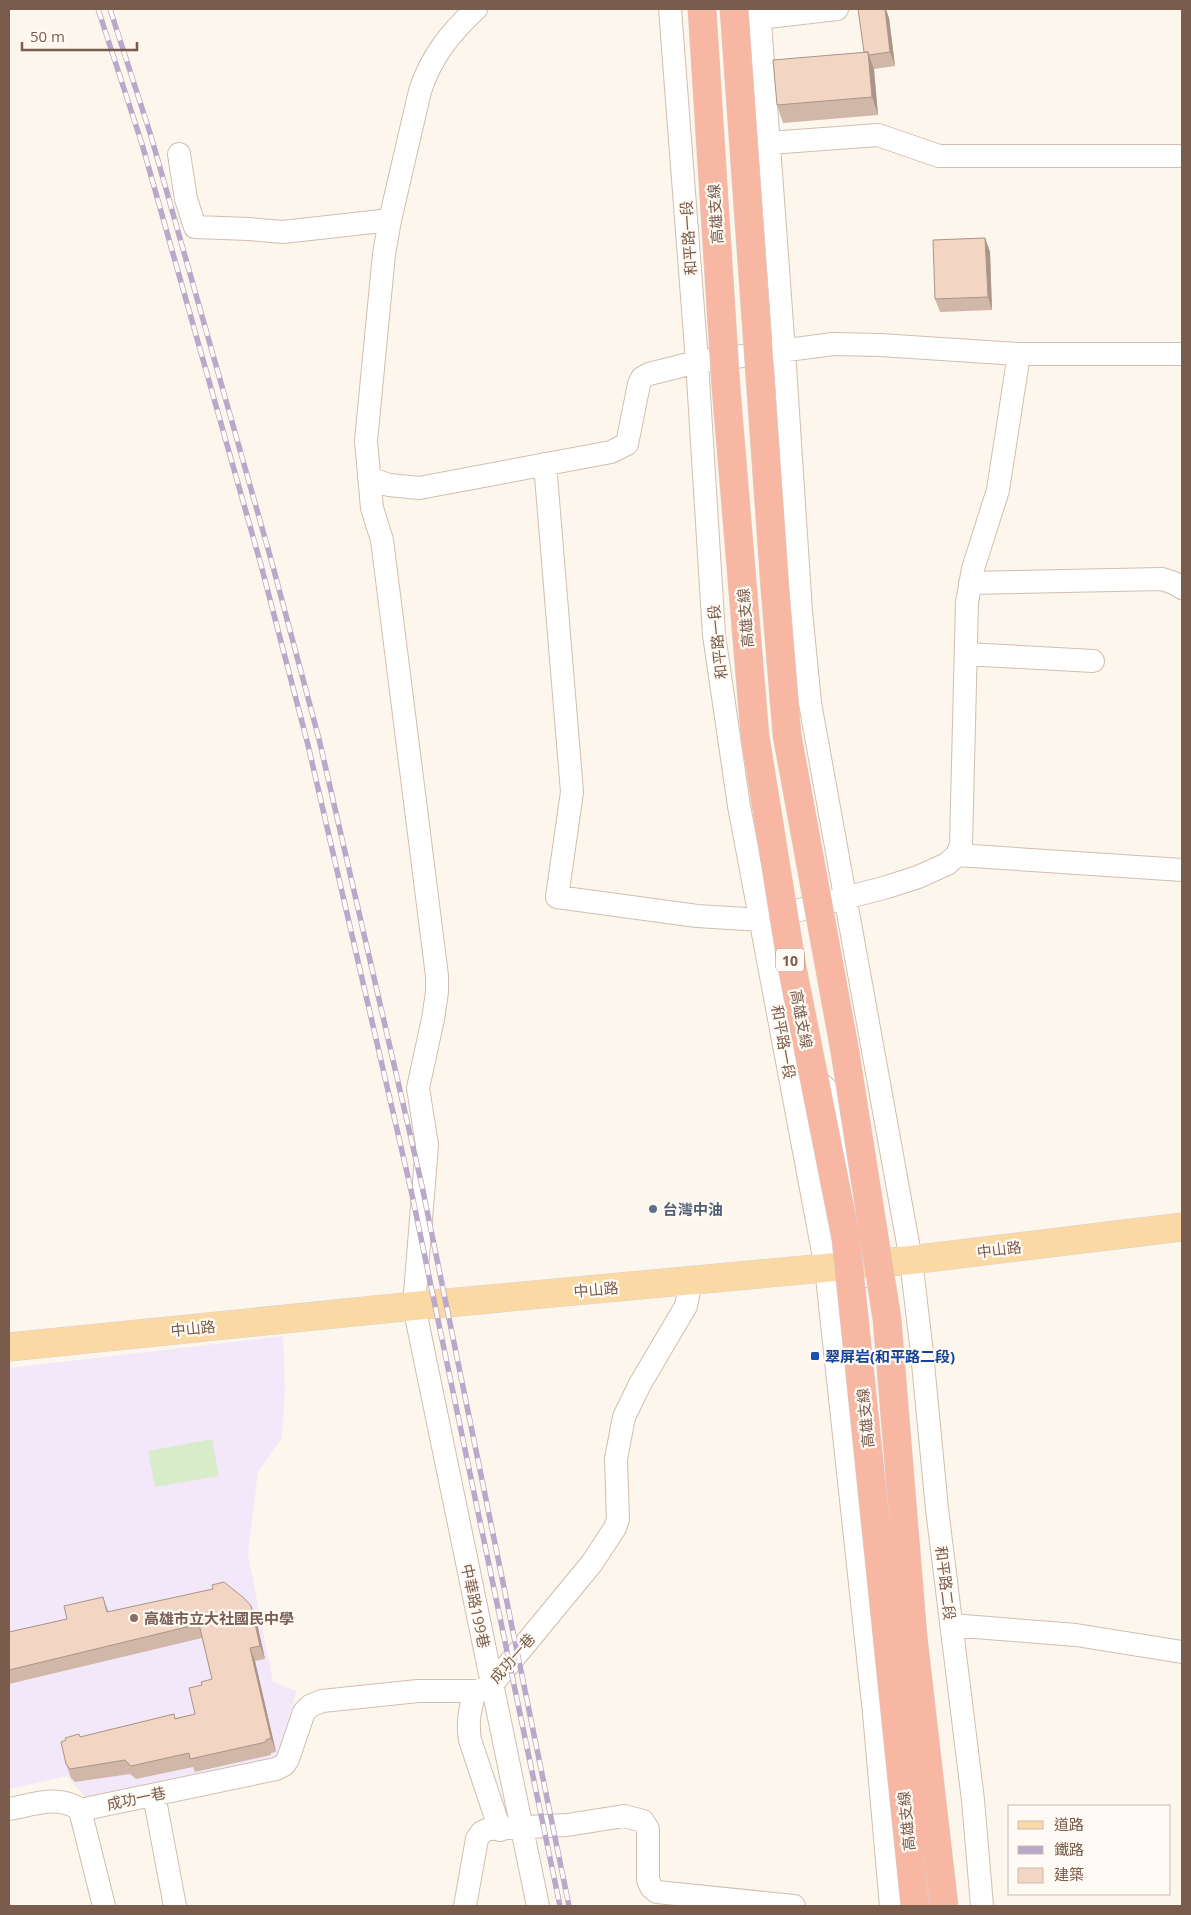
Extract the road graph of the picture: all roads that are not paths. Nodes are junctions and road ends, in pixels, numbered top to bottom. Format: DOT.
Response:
graph roads {
  1 [pos="476,9"];
  2 [pos="670,9"];
  3 [pos="702,9"];
  4 [pos="734,9"];
  5 [pos="837,9"];
  6 [pos="759,14"];
  7 [pos="769,143"];
  8 [pos="179,154"];
  9 [pos="1180,156"];
  10 [pos="390,220"];
  11 [pos="784,351"];
  12 [pos="1018,354"];
  13 [pos="1182,354"];
  14 [pos="697,362"];
  15 [pos="545,464"];
  16 [pos="369,478"];
  17 [pos="970,583"];
  18 [pos="1182,588"];
  19 [pos="966,654"];
  20 [pos="1093,661"];
  21 [pos="958,855"];
  22 [pos="1182,870"];
  23 [pos="845,898"];
  24 [pos="762,920"];
  25 [pos="785,1050"];
  26 [pos="1182,1227"];
  27 [pos="911,1260"];
  28 [pos="865,1264"];
  29 [pos="826,1268"];
  30 [pos="691,1280"];
  31 [pos="414,1306"];
  32 [pos="9,1347"];
  33 [pos="931,1444"];
  34 [pos="951,1626"];
  35 [pos="1182,1652"];
  36 [pos="484,1687"];
  37 [pos="154,1794"];
  38 [pos="9,1809"];
  39 [pos="80,1810"];
  40 [pos="522,1828"];
  41 [pos="500,1830"];
  42 [pos="104,1906"];
  43 [pos="176,1906"];
  44 [pos="465,1906"];
  45 [pos="538,1906"];
  46 [pos="794,1906"];
  47 [pos="891,1906"];
  48 [pos="915,1906"];
  49 [pos="944,1906"];
  50 [pos="982,1906"];
  1 -- 10 [label="street, 中華路199巷"];
  2 -- 14 [label="street, 和平路一段"];
  3 -- 48 [label="highway, 高雄支線 / 10, bridge"];
  4 -- 49 [label="highway, 高雄支線 / 10, bridge"];
  5 -- 6 [label="street"];
  6 -- 7 [label="street"];
  7 -- 9 [label="street"];
  7 -- 11 [label="street"];
  8 -- 10 [label="street"];
  10 -- 16 [label="street, 中華路199巷"];
  11 -- 12 [label="street"];
  11 -- 14 [label="street"];
  11 -- 23 [label="street"];
  12 -- 13 [label="street"];
  12 -- 17 [label="street"];
  14 -- 15 [label="street"];
  14 -- 24 [label="street, 和平路一段"];
  15 -- 16 [label="street"];
  15 -- 24 [label="street"];
  16 -- 31 [label="street, 中華路199巷"];
  17 -- 18 [label="street"];
  17 -- 19 [label="street"];
  19 -- 20 [label="street"];
  19 -- 21 [label="street"];
  21 -- 22 [label="street"];
  21 -- 23 [label="street"];
  23 -- 24 [label="street"];
  23 -- 27 [label="street"];
  24 -- 25 [label="street, 和平路一段"];
  25 -- 28 [label="street"];
  25 -- 29 [label="street, 和平路一段"];
  26 -- 27 [label="main road, 中山路"];
  27 -- 28 [label="main road, 中山路"];
  27 -- 33 [label="street, 和平路二段"];
  28 -- 29 [label="main road, 中山路"];
  28 -- 33 [label="street"];
  29 -- 30 [label="main road, 中山路"];
  29 -- 47 [label="street"];
  30 -- 31 [label="main road, 中山路"];
  30 -- 36 [label="street, 成功一巷"];
  31 -- 32 [label="main road, 中山路"];
  31 -- 36 [label="street, 中華路199巷"];
  33 -- 34 [label="street, 和平路二段"];
  34 -- 35 [label="street"];
  34 -- 50 [label="street, 和平路二段"];
  36 -- 37 [label="street, 成功一巷"];
  36 -- 40 [label="street, 中華路199巷"];
  36 -- 41 [label="street"];
  37 -- 39 [label="street, 成功一巷"];
  37 -- 43 [label="street"];
  38 -- 39 [label="street"];
  39 -- 42 [label="street"];
  40 -- 41 [label="street"];
  40 -- 45 [label="street, 中華路199巷"];
  40 -- 46 [label="street"];
  41 -- 44 [label="street"];
}
